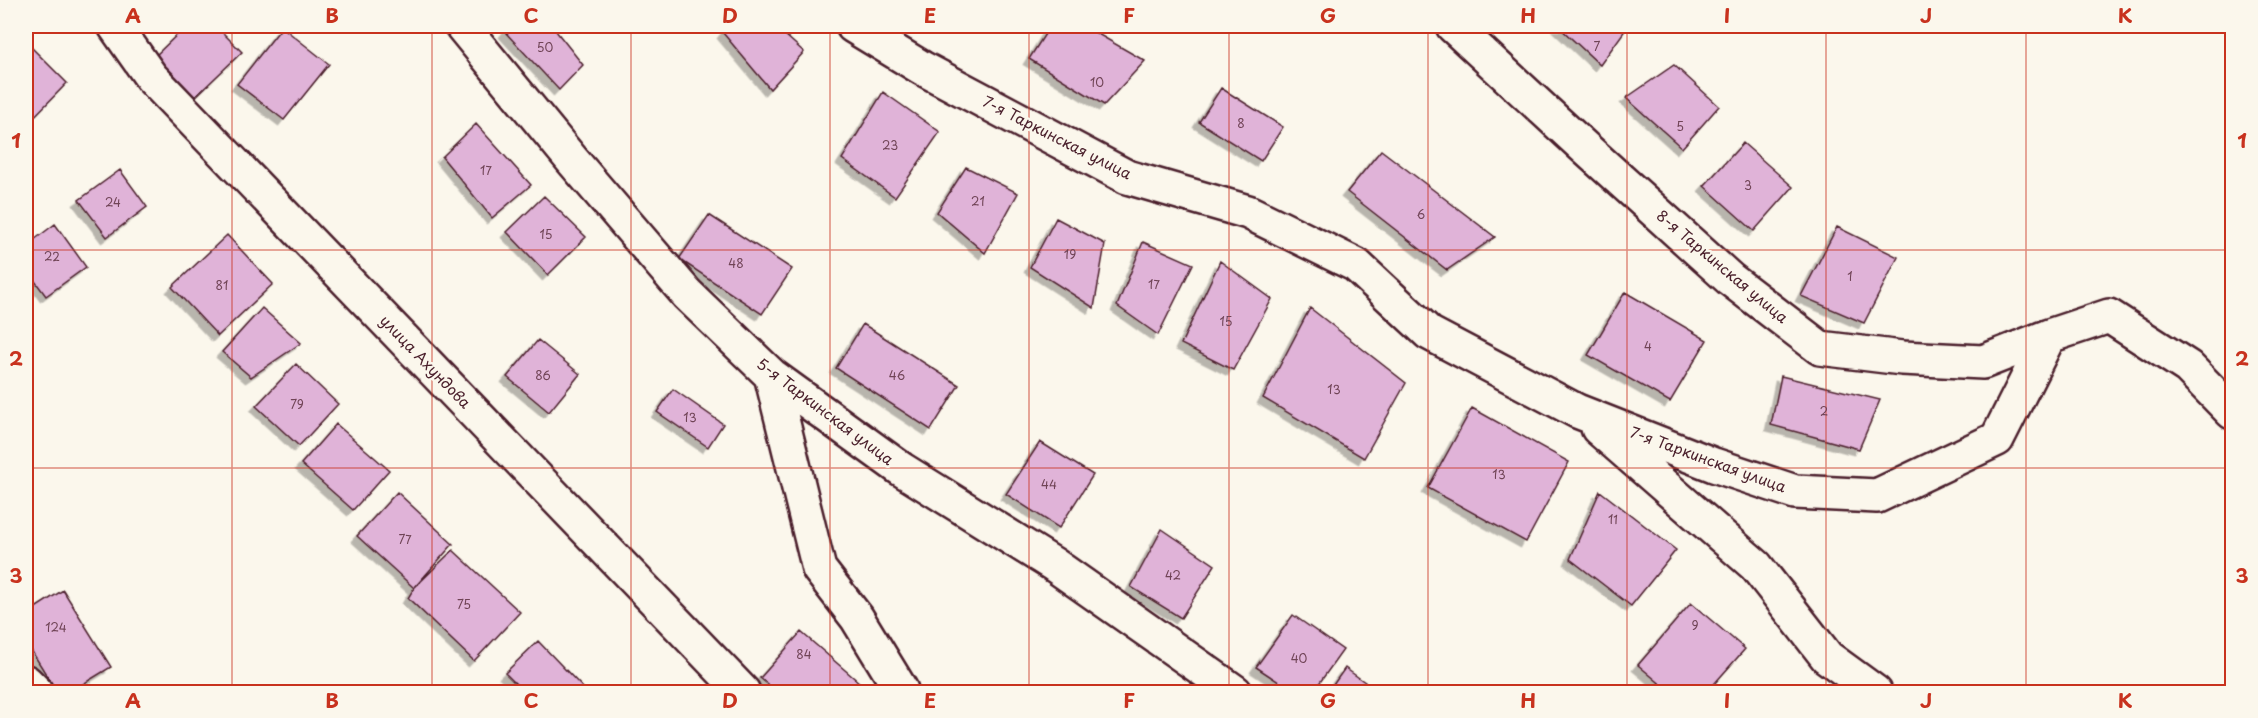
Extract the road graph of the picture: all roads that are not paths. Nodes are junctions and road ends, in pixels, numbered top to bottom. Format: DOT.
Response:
graph roads {
  1 [pos="115,26"];
  2 [pos="462,26"];
  3 [pos="853,26"];
  4 [pos="1454,26"];
  5 [pos="2049,336"];
  6 [pos="771,375"];
  7 [pos="1577,411"];
  8 [pos="2232,412"];
  9 [pos="26,682"];
  10 [pos="901,690"];
  11 [pos="36,693"];
  12 [pos="743,693"];
  13 [pos="1235,693"];
  14 [pos="1875,693"];
  1 -- 12 [label="street, улица Ахундова"];
  2 -- 6 [label="street, 5-я Таркинская улица"];
  3 -- 7 [label="street, 7-я Таркинская улица"];
  4 -- 5 [label="street, 8-я Таркинская улица"];
  5 -- 7 [label="street, 7-я Таркинская улица"];
  5 -- 8 [label="street"];
  6 -- 10 [label="street"];
  6 -- 13 [label="street, 5-я Таркинская улица"];
  7 -- 14 [label="street, 7-я Таркинская улица"];
  9 -- 11 [label="street"];
}
